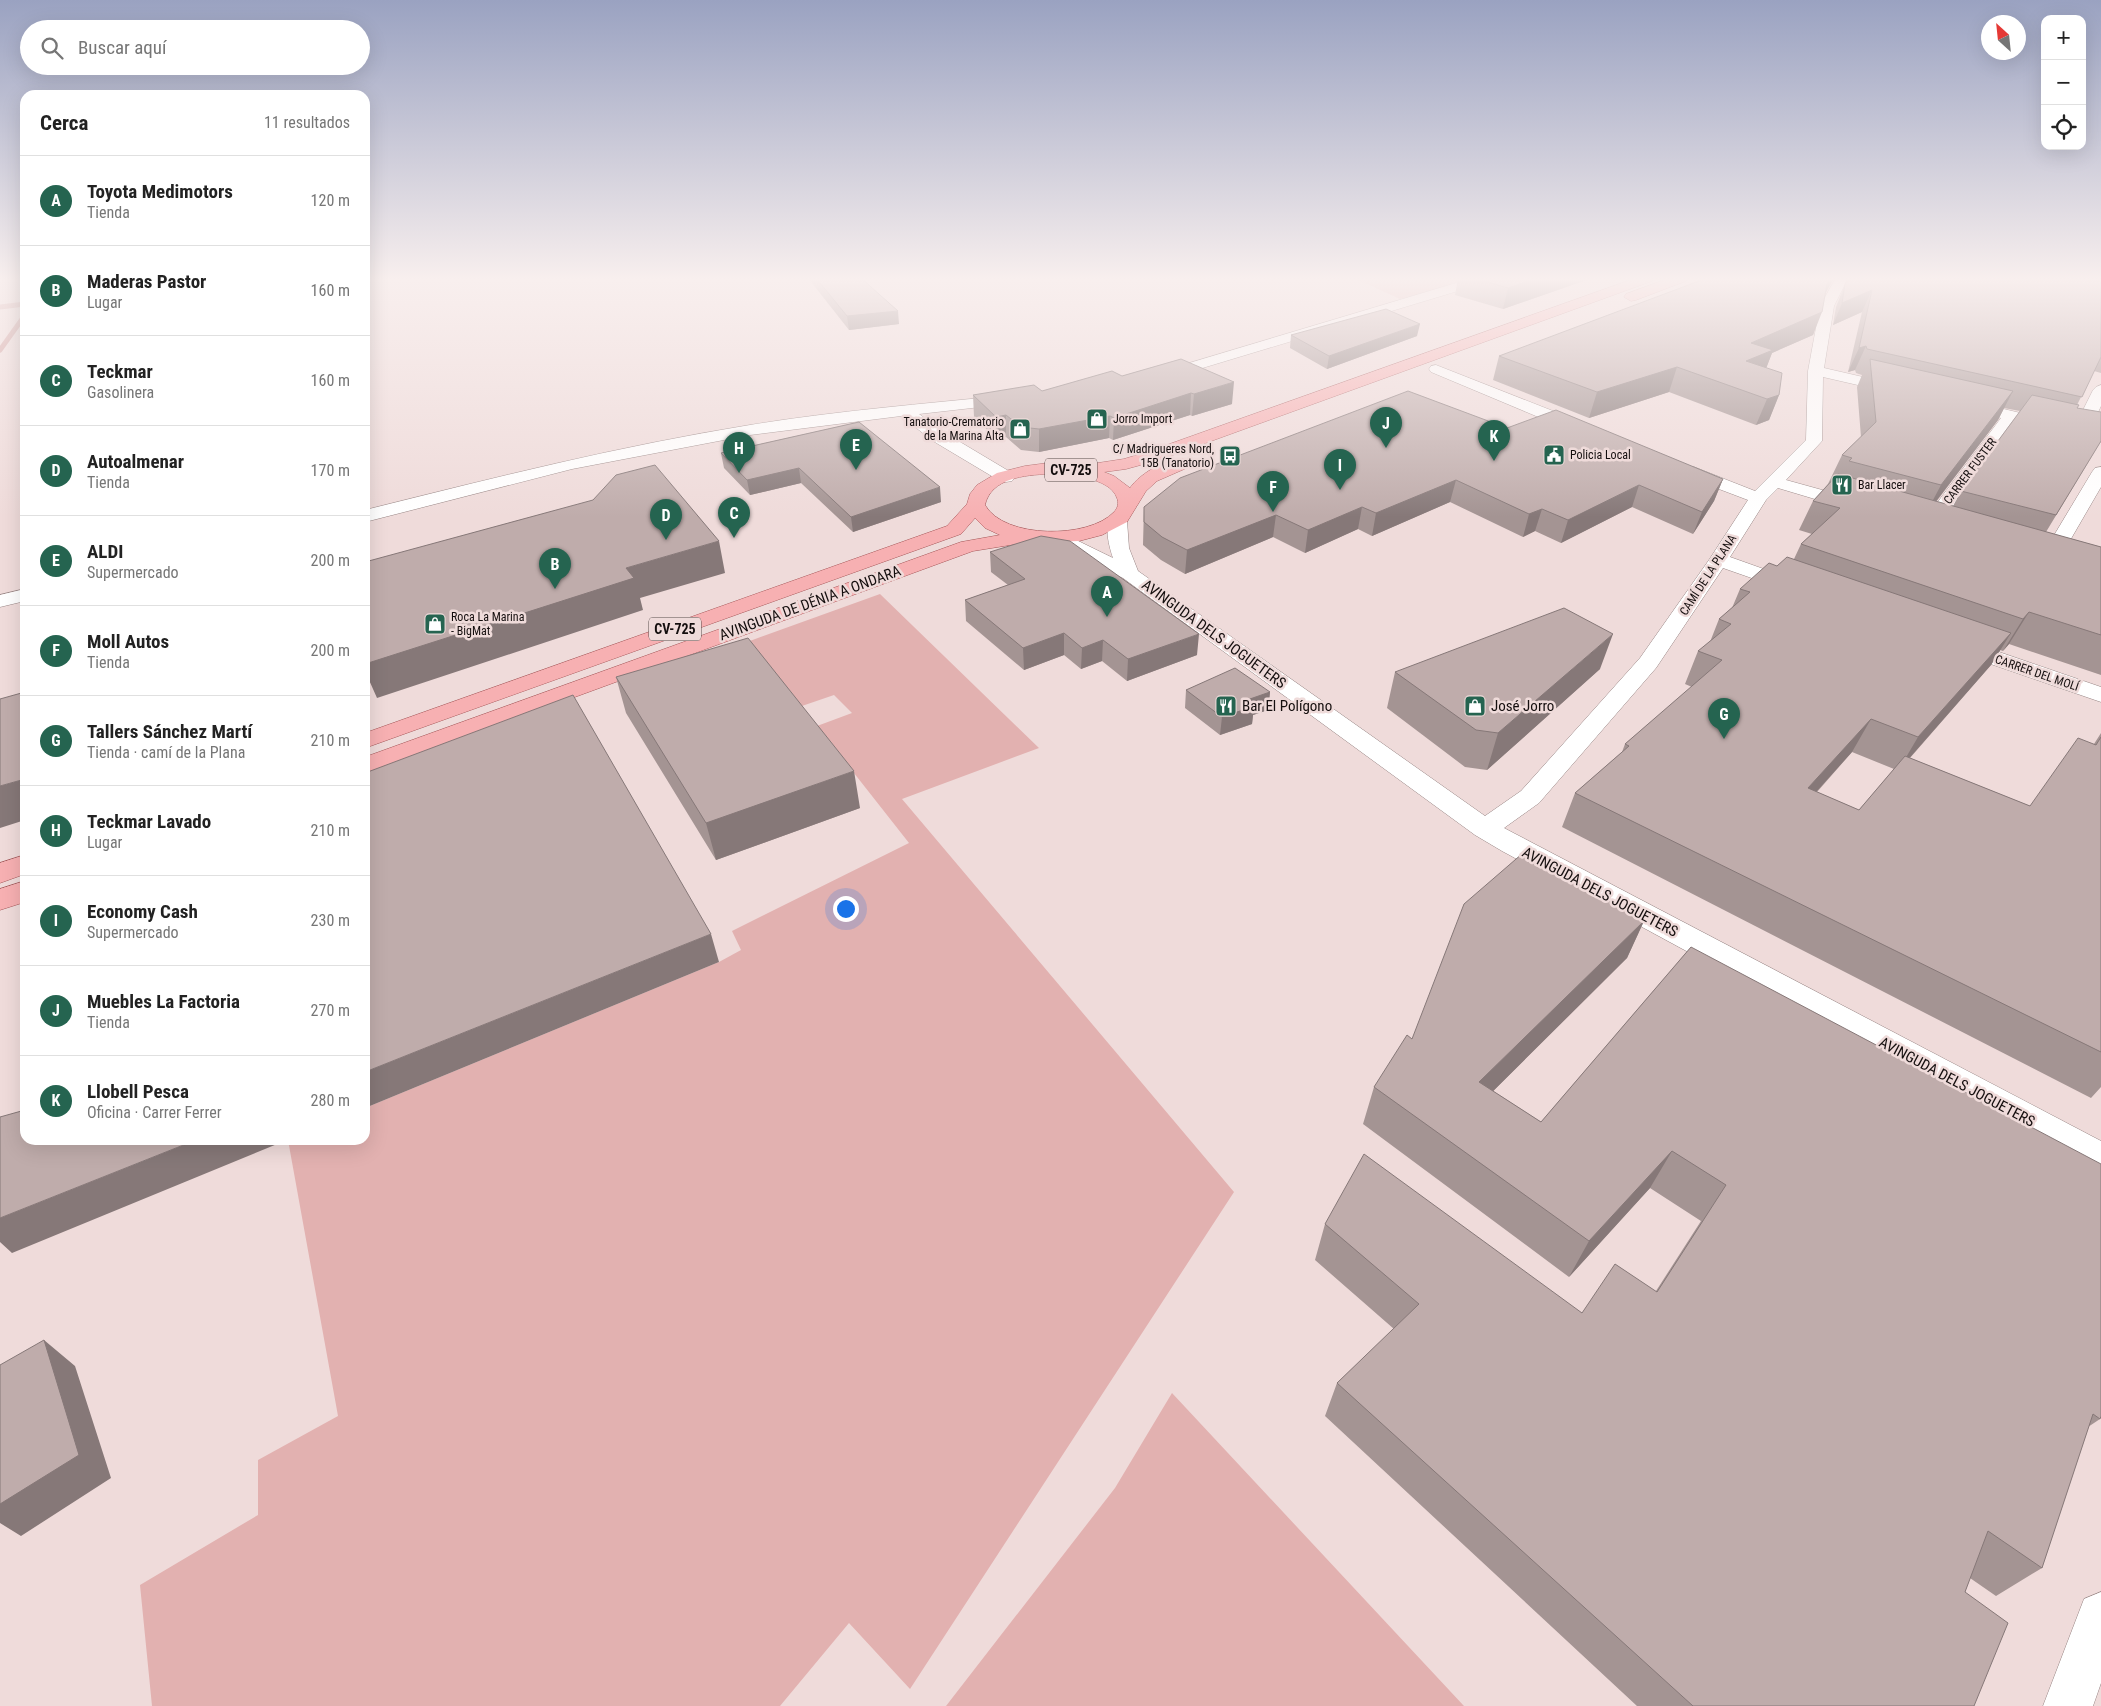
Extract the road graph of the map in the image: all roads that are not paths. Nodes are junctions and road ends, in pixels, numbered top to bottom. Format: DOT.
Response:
graph roads {
  1 [pos="1224,358"];
  2 [pos="1427,358"];
  3 [pos="1469,358"];
  4 [pos="1818,358"];
  5 [pos="1436,370"];
  6 [pos="1816,370"];
  7 [pos="1144,379"];
  8 [pos="2101,390"];
  9 [pos="1913,393"];
  10 [pos="1028,397"];
  11 [pos="1358,398"];
  12 [pos="1952,402"];
  13 [pos="904,411"];
  14 [pos="2011,416"];
  15 [pos="1591,432"];
  16 [pos="2080,432"];
  17 [pos="2101,437"];
  18 [pos="1200,457"];
  19 [pos="1674,465"];
  20 [pos="1071,470"];
  21 [pos="2101,472"];
  22 [pos="1006,476"];
  23 [pos="1775,482"];
  24 [pos="1759,497"];
  25 [pos="1129,504"];
  26 [pos="976,505"];
  27 [pos="1871,510"];
  28 [pos="370,515"];
  29 [pos="1118,521"];
  30 [pos="1909,521"];
  31 [pos="1928,527"];
  32 [pos="1947,532"];
  33 [pos="1033,536"];
  34 [pos="1056,538"];
  35 [pos="2013,551"];
  36 [pos="1719,560"];
  37 [pos="1130,574"];
  38 [pos="1816,594"];
  39 [pos="20,596"];
  40 [pos="0,601"];
  41 [pos="1945,640"];
  42 [pos="2101,695"];
  43 [pos="370,739"];
  44 [pos="370,764"];
  45 [pos="1486,829"];
  46 [pos="20,866"];
  47 [pos="0,872"];
  48 [pos="20,893"];
  49 [pos="0,900"];
  50 [pos="2101,1158"];
  51 [pos="2101,1616"];
  52 [pos="2068,1706"];
  1 -- 7 [label="street"];
  2 -- 20 [label="main road, CV-725"];
  3 -- 5 [label="main road"];
  4 -- 6 [label="street, CAMÍ DE LA PLANA"];
  5 -- 11 [label="main road"];
  5 -- 15 [label="street"];
  6 -- 9 [label="street"];
  6 -- 23 [label="street, CAMÍ DE LA PLANA"];
  8 -- 16 [label="street"];
  10 -- 13 [label="street"];
  12 -- 14 [label="street"];
  13 -- 22 [label="street"];
  13 -- 28 [label="street"];
  14 -- 16 [label="street"];
  14 -- 31 [label="street, CARRER FUSTER"];
  16 -- 17 [label="street"];
  18 -- 25 [label="main road"];
  19 -- 24 [label="street"];
  20 -- 22 [label="main road, CV-725"];
  20 -- 25 [label="main road, CV-725"];
  21 -- 35 [label="street"];
  22 -- 26 [label="main road, CV-725"];
  23 -- 24 [label="street, CAMÍ DE LA PLANA"];
  23 -- 27 [label="street"];
  24 -- 36 [label="street, CAMÍ DE LA PLANA"];
  25 -- 29 [label="main road"];
  26 -- 33 [label="main road, CV-725"];
  26 -- 43 [label="main road, AVINGUDA DE DÉNIA A ONDARA / CV-725"];
  29 -- 34 [label="main road, CV-725"];
  29 -- 37 [label="street, AVINGUDA DELS JOGUETERS"];
  30 -- 31 [label="street"];
  31 -- 32 [label="street"];
  33 -- 34 [label="main road, CV-725"];
  33 -- 44 [label="main road, AVINGUDA DE DÉNIA A ONDARA / CV-725"];
  34 -- 37 [label="street, AVINGUDA DELS JOGUETERS"];
  36 -- 38 [label="street"];
  36 -- 45 [label="street, CAMÍ DE LA PLANA"];
  37 -- 45 [label="street, AVINGUDA DELS JOGUETERS"];
  39 -- 40 [label="street"];
  41 -- 42 [label="street, CARRER DEL MOLÍ"];
  45 -- 50 [label="street, AVINGUDA DELS JOGUETERS"];
  46 -- 47 [label="main road"];
  48 -- 49 [label="main road"];
  51 -- 52 [label="street"];
}
